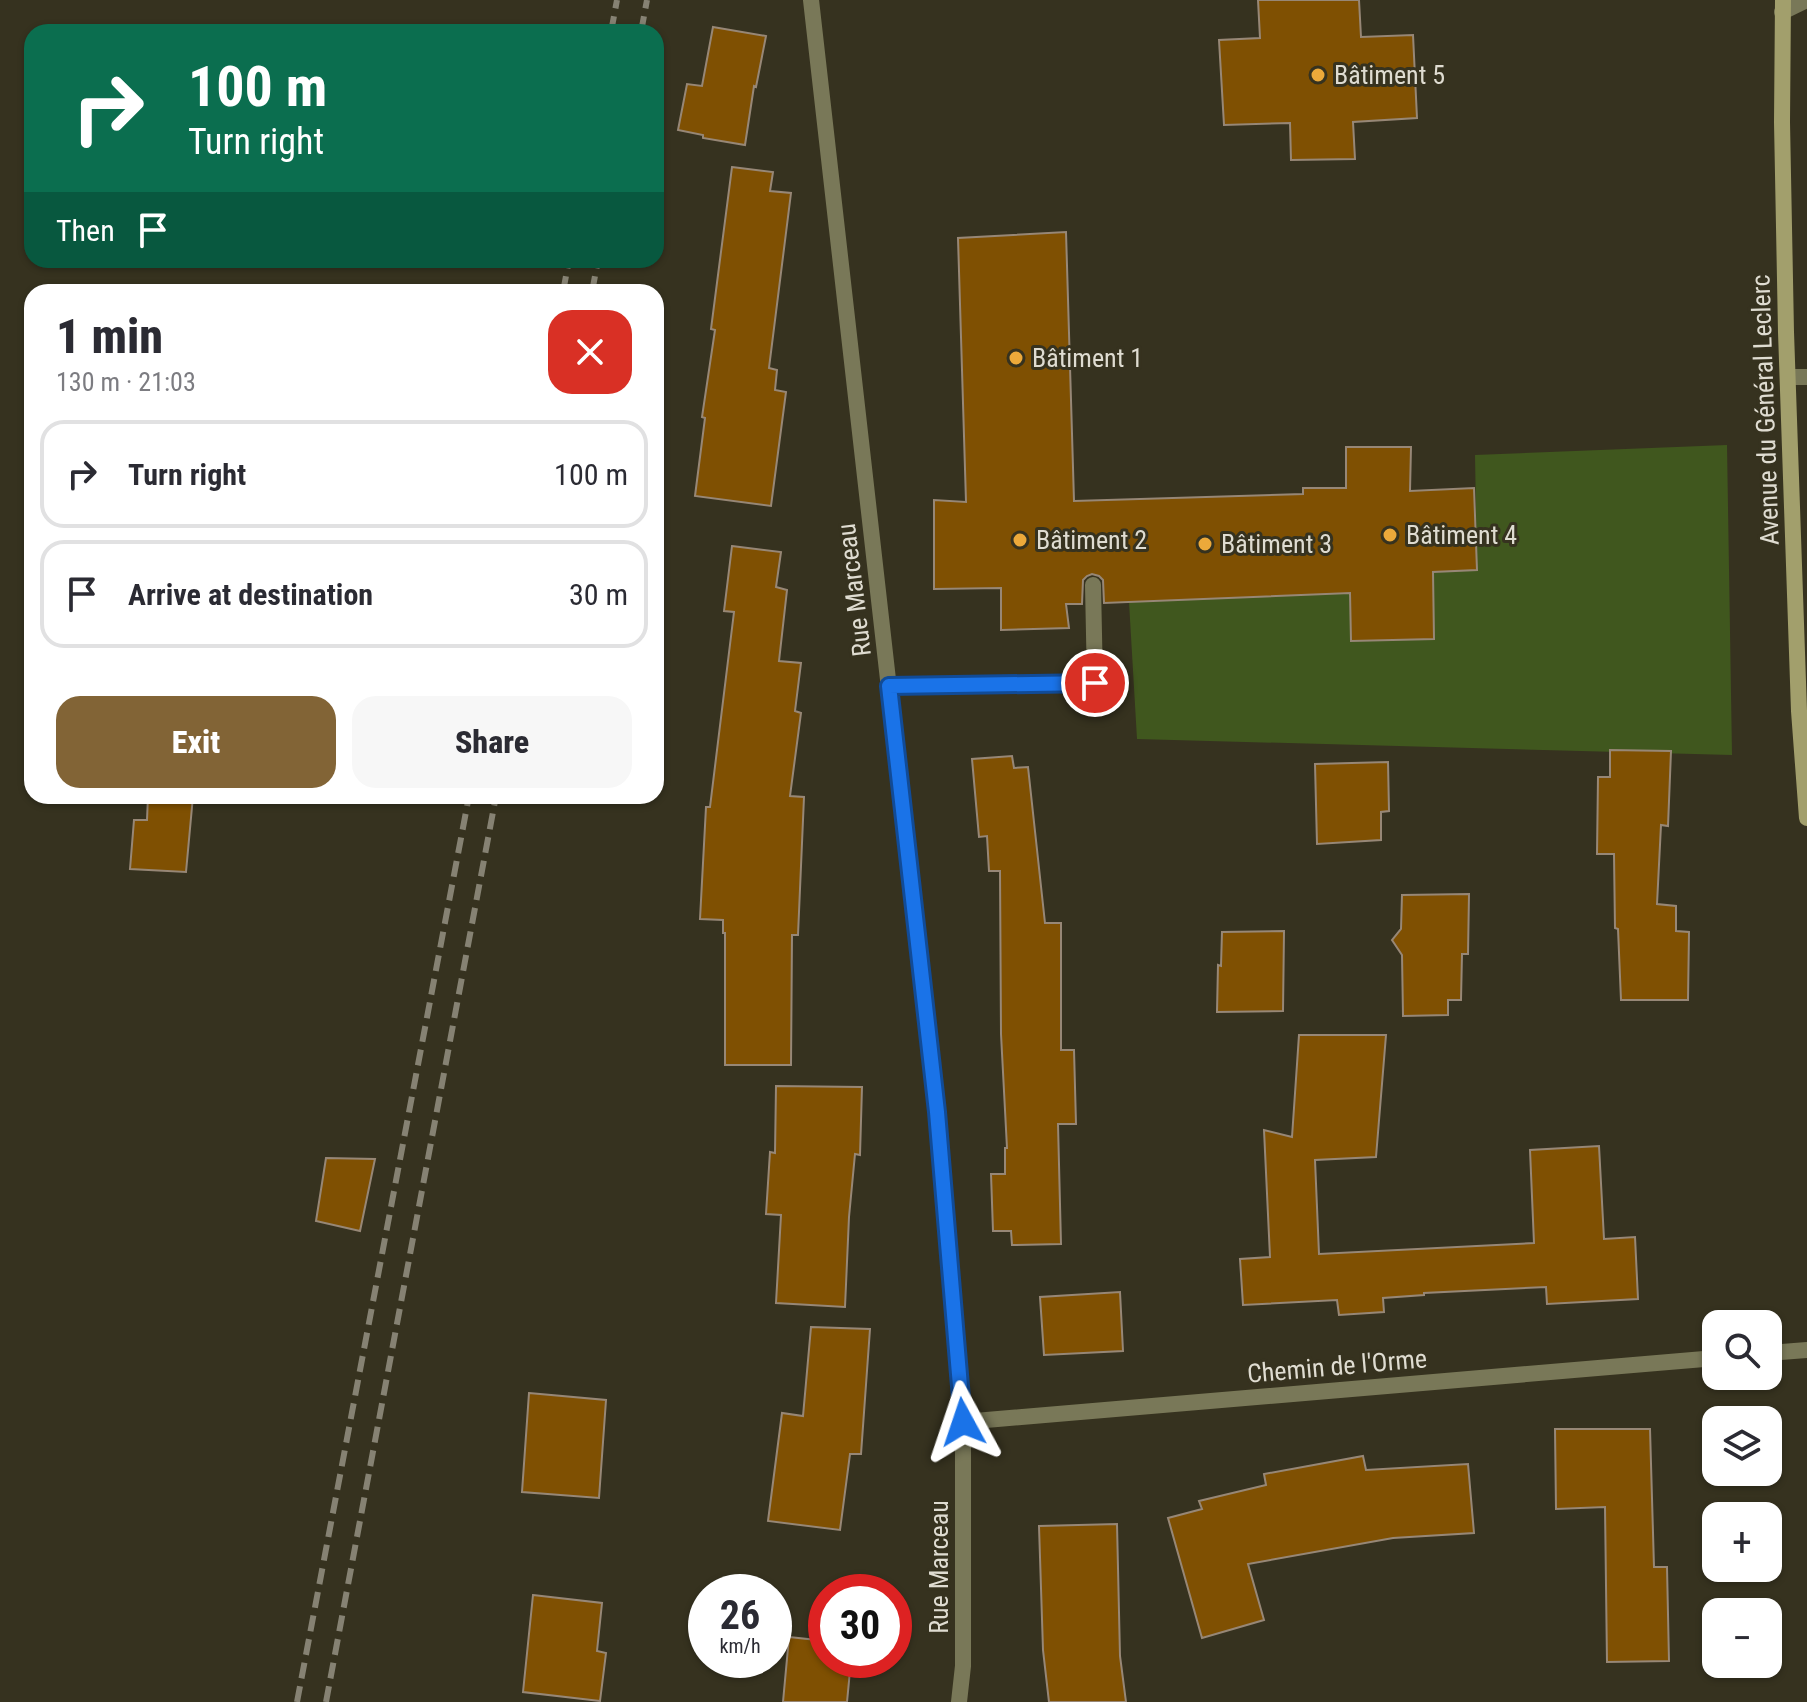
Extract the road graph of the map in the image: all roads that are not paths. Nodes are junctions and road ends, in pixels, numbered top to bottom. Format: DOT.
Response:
graph roads {
  1 [pos="811,0"];
  2 [pos="1807,0"];
  3 [pos="1782,6"];
  4 [pos="1789,377"];
  5 [pos="1807,377"];
  6 [pos="1093,585"];
  7 [pos="889,686"];
  8 [pos="1804,748"];
  9 [pos="1807,818"];
  10 [pos="1807,1350"];
  11 [pos="1782,1352"];
  12 [pos="1702,1359"];
  13 [pos="963,1422"];
  14 [pos="959,1702"];
  1 -- 7 [label="street, Rue Marceau"];
  2 -- 3 [label="street"];
  3 -- 4 [label="main road, Avenue du Général Leclerc"];
  4 -- 5 [label="street"];
  4 -- 8 [label="main road, Avenue du Général Leclerc"];
  6 -- 7 [label="street"];
  7 -- 13 [label="street, Rue Marceau"];
  8 -- 9 [label="main road, Avenue du Général Leclerc"];
  10 -- 11 [label="street"];
  12 -- 13 [label="street, Chemin de l'Orme"];
  13 -- 14 [label="street, Rue Marceau"];
}
